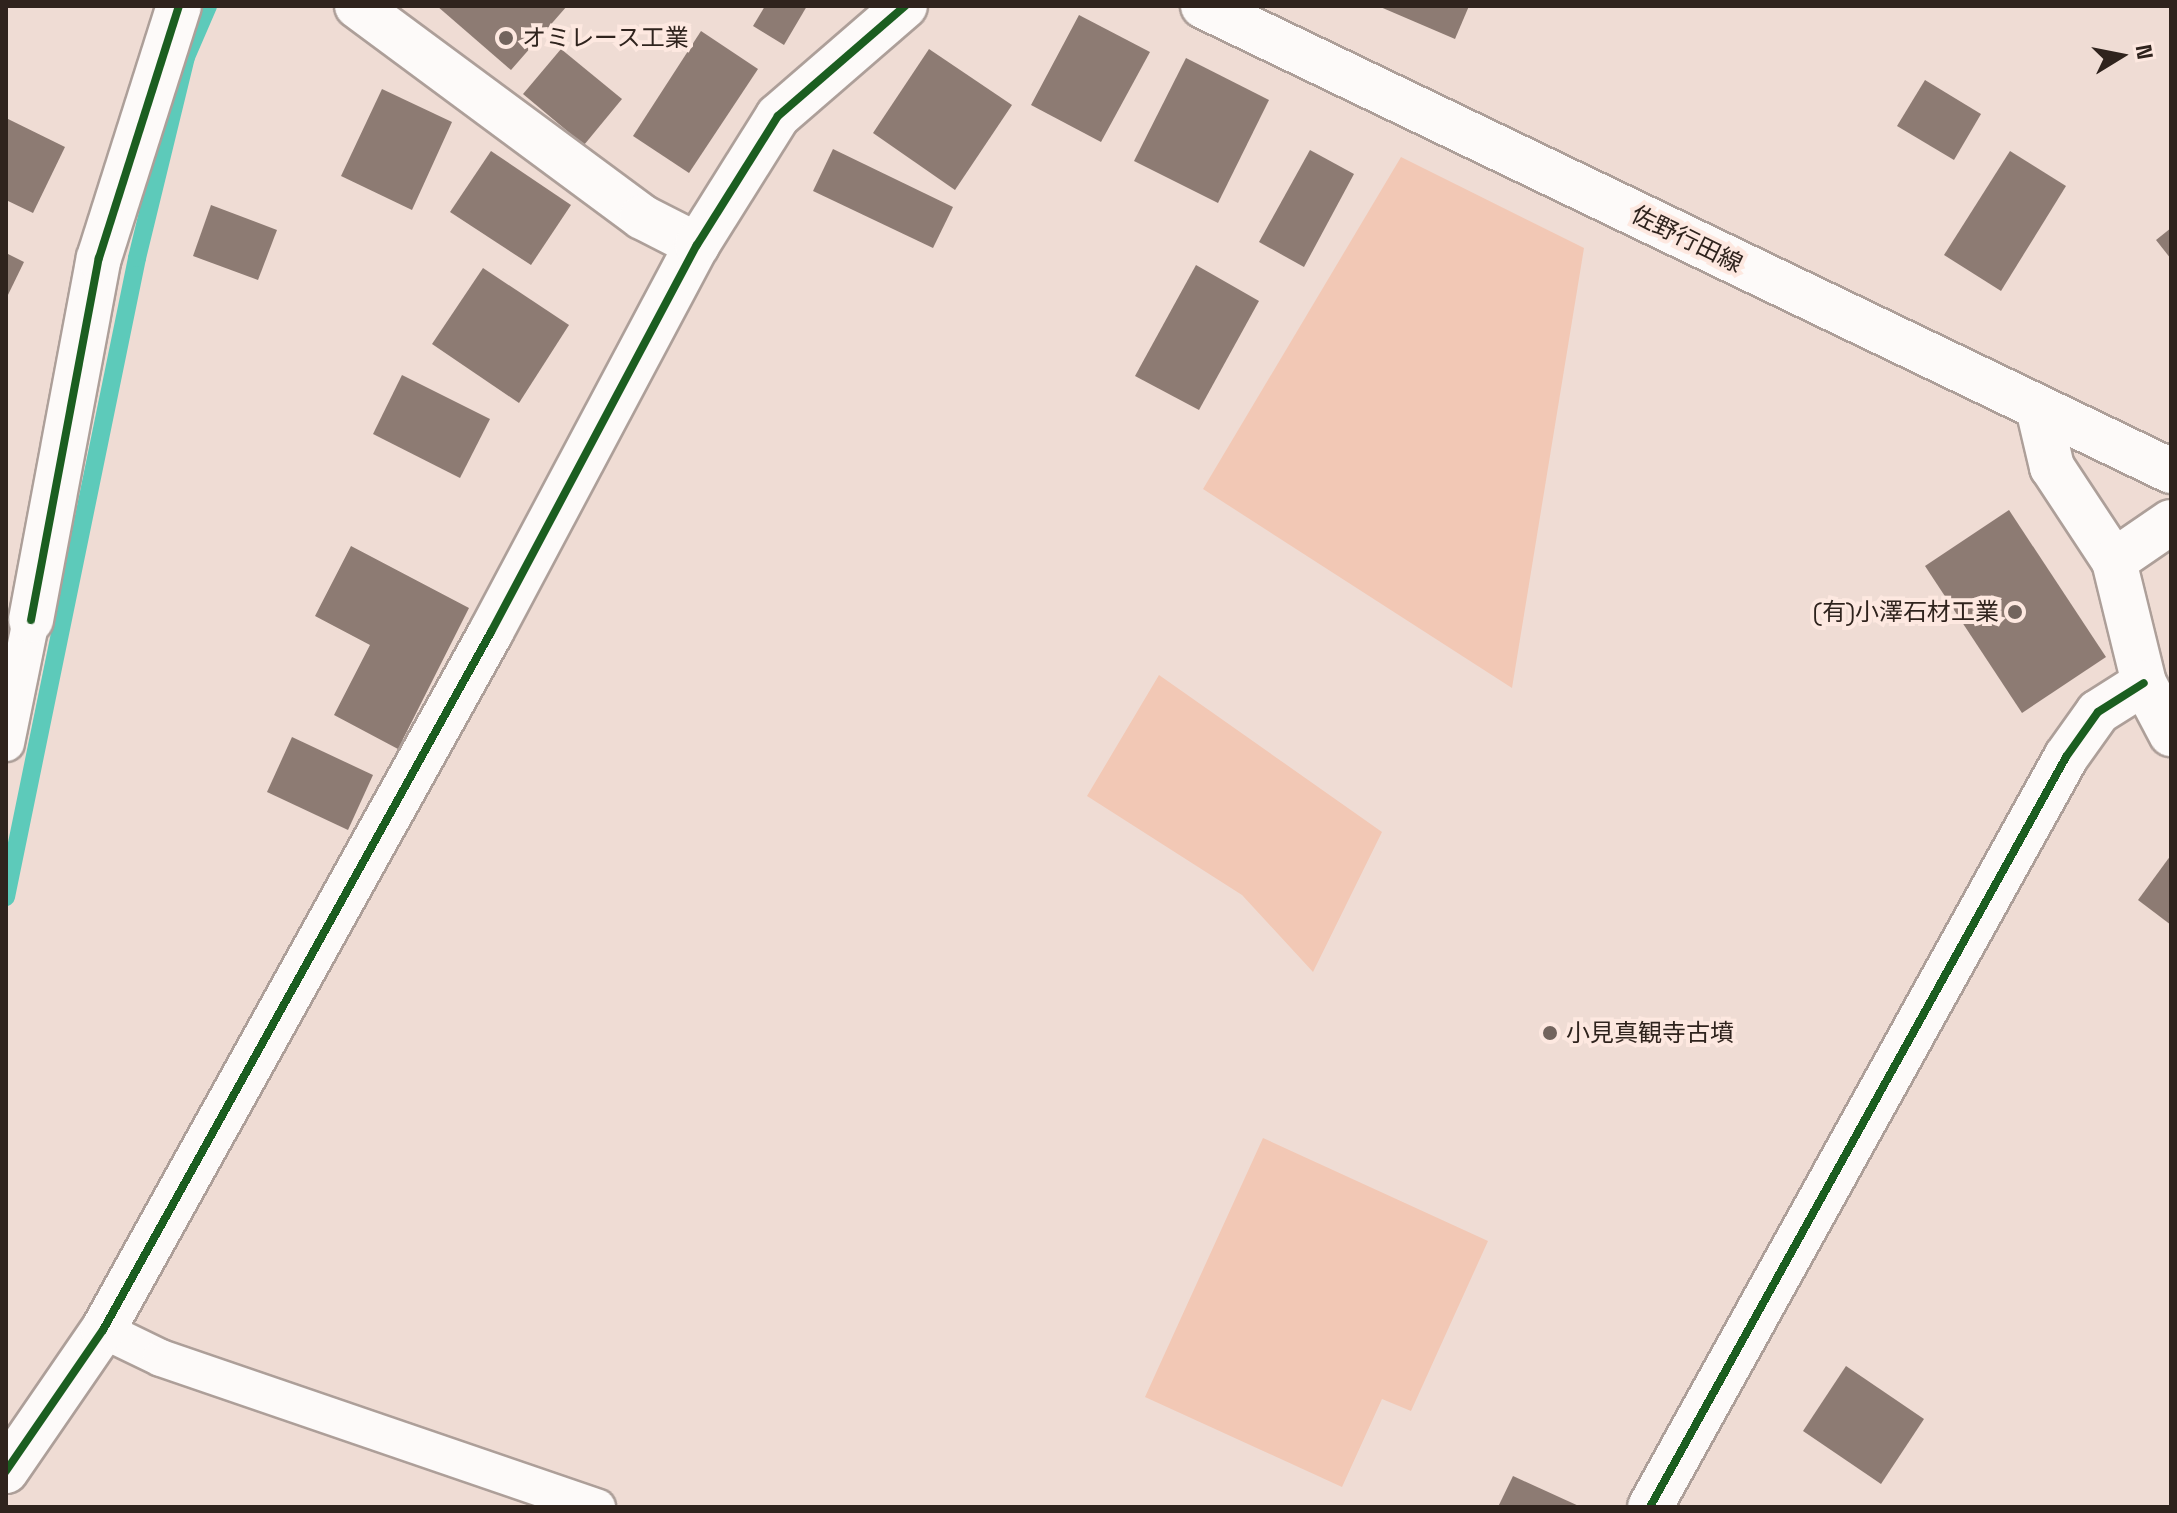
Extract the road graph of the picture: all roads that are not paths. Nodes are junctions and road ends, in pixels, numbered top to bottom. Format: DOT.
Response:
graph roads {
  1 [pos="179,6"];
  2 [pos="357,6"];
  3 [pos="905,6"];
  4 [pos="1203,6"];
  5 [pos="697,245"];
  6 [pos="2038,408"];
  7 [pos="2171,471"];
  8 [pos="2171,522"];
  9 [pos="2114,561"];
  10 [pos="31,620"];
  11 [pos="2144,683"];
  12 [pos="2171,734"];
  13 [pos="6,743"];
  14 [pos="103,1330"];
  15 [pos="6,1471"];
  16 [pos="553,1500"];
  17 [pos="597,1507"];
  18 [pos="1650,1507"];
  1 -- 10 [label="street"];
  2 -- 5 [label="street"];
  3 -- 5 [label="street"];
  4 -- 6 [label="street, 佐野行田線"];
  5 -- 14 [label="street"];
  6 -- 7 [label="street, 佐野行田線"];
  6 -- 9 [label="street"];
  8 -- 9 [label="street"];
  9 -- 11 [label="street"];
  10 -- 13 [label="lane"];
  11 -- 12 [label="street"];
  11 -- 18 [label="street"];
  14 -- 15 [label="street"];
  14 -- 16 [label="lane"];
  16 -- 17 [label="lane"];
}
